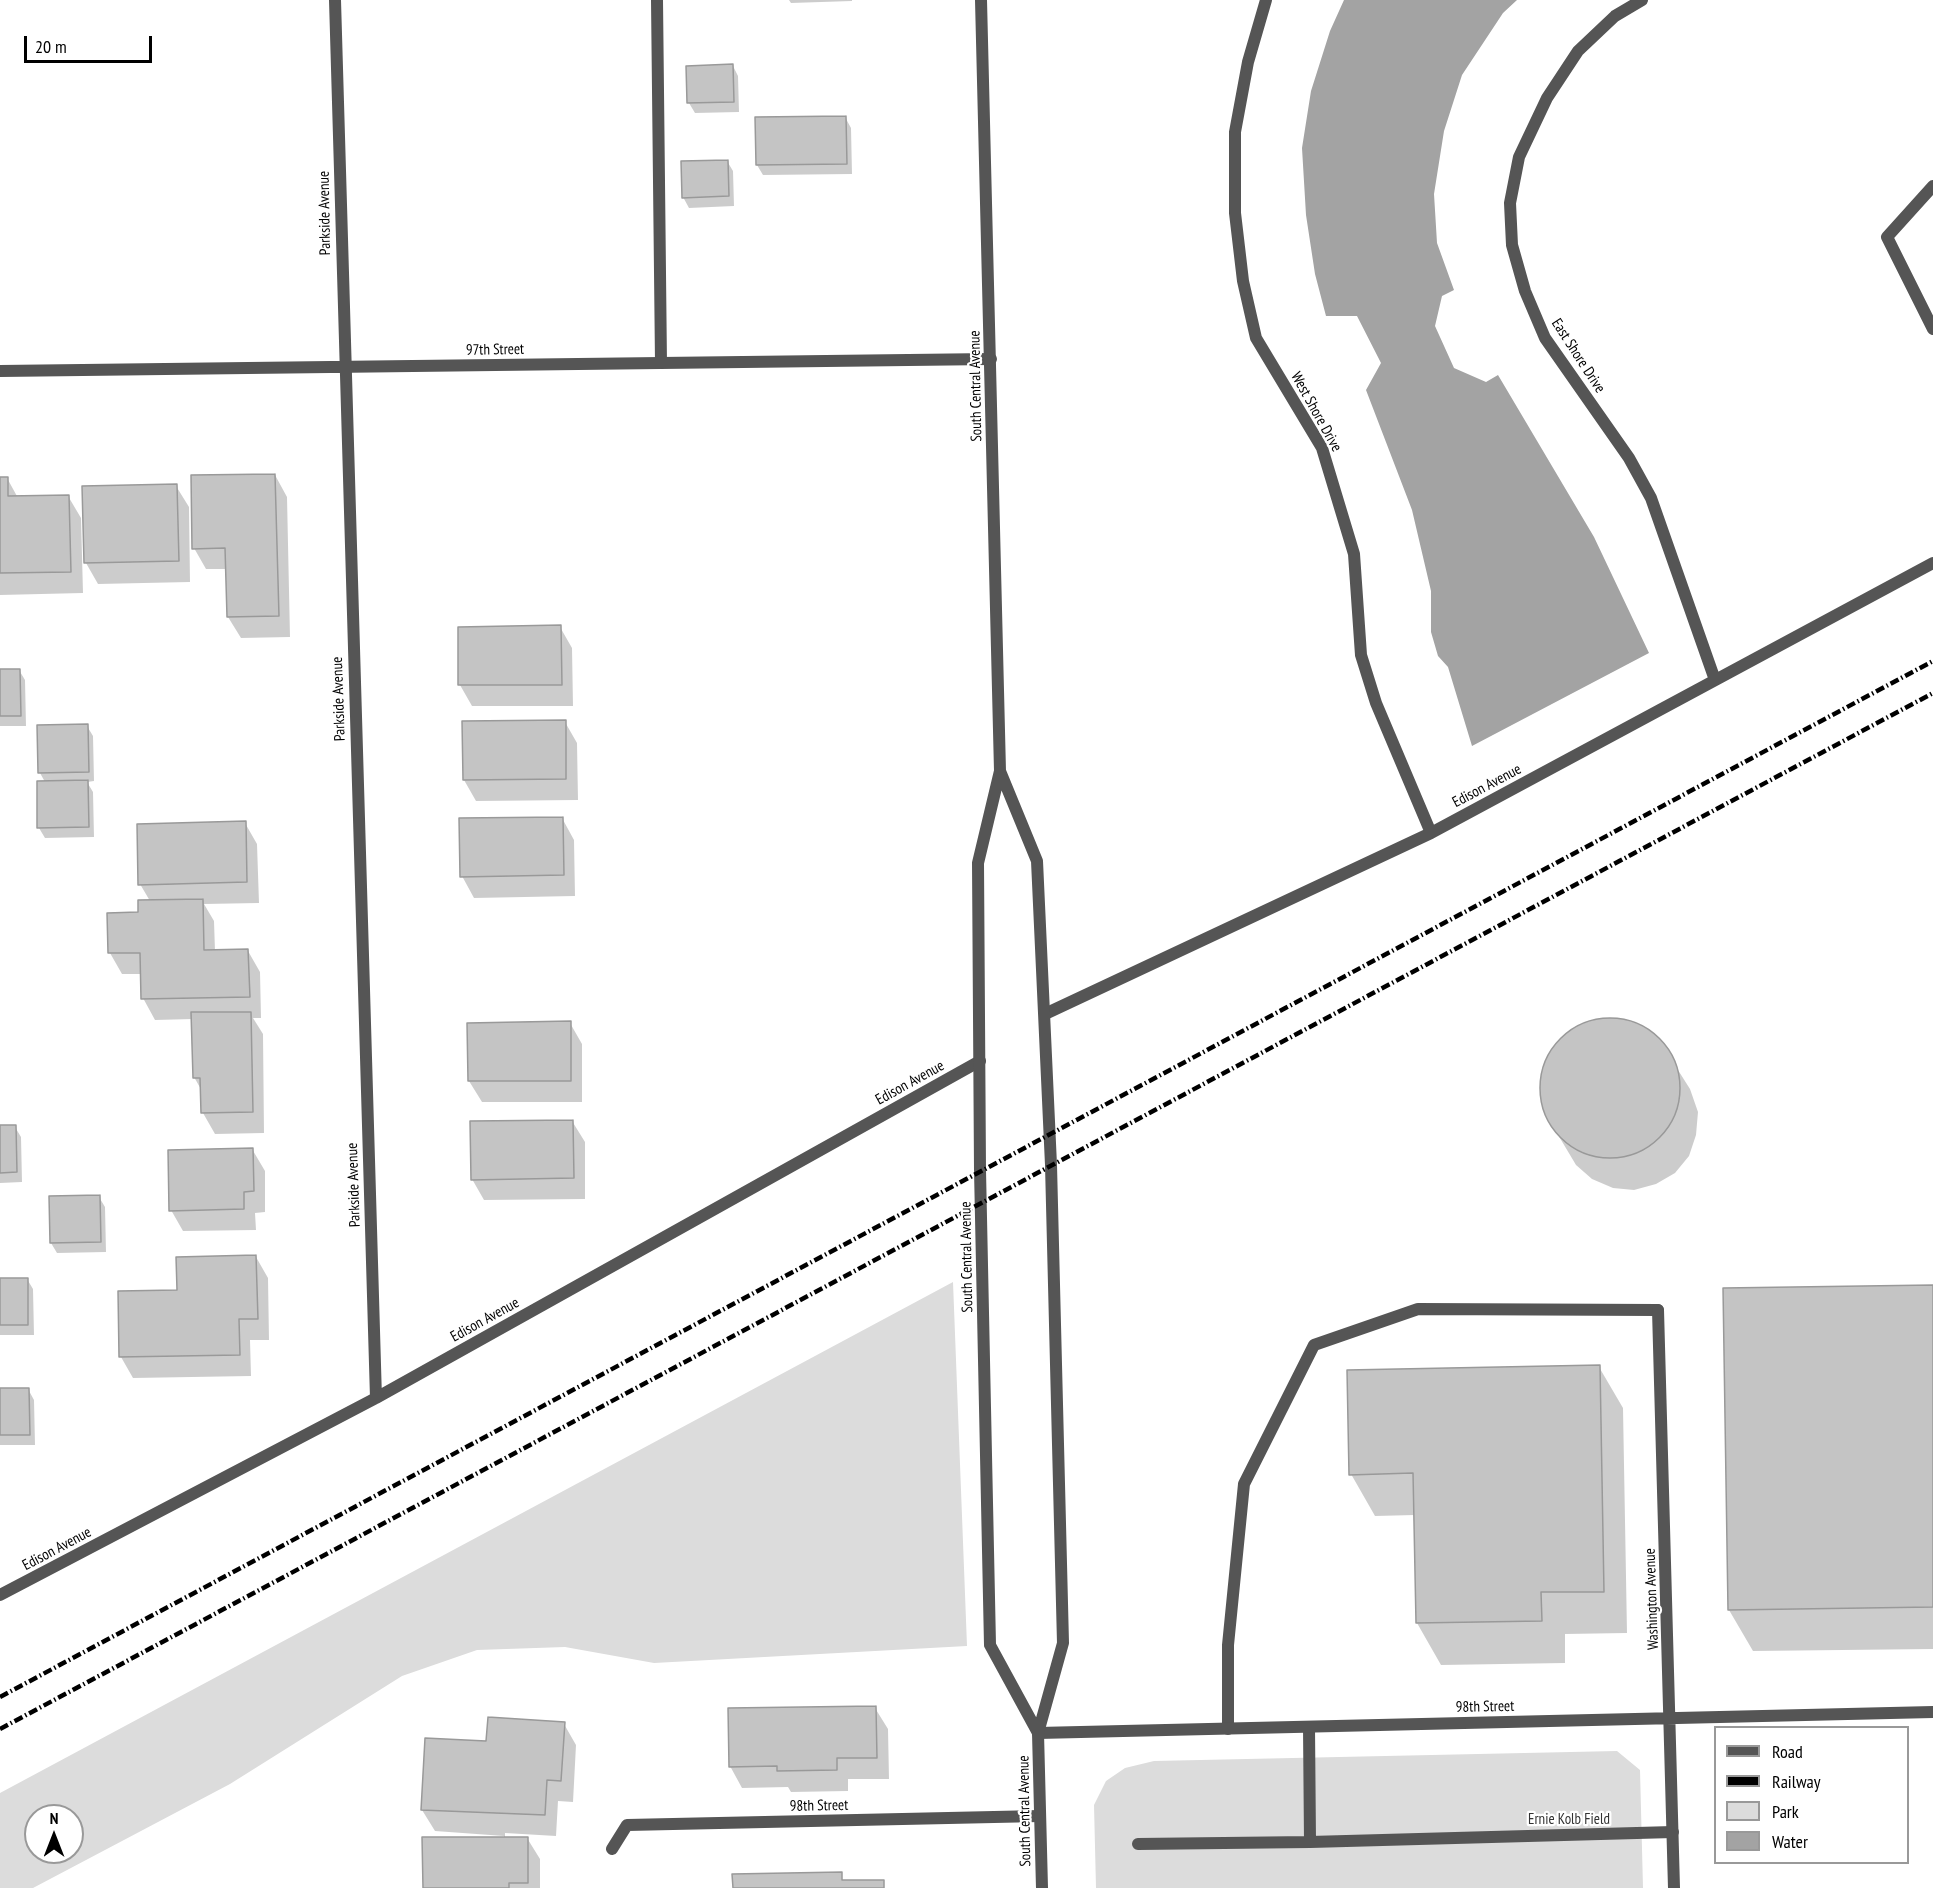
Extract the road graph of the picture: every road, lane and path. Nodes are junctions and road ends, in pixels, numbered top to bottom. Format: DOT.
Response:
graph roads {
  1 [pos="335,0"];
  2 [pos="657,0"];
  3 [pos="981,0"];
  4 [pos="1266,0"];
  5 [pos="1642,0"];
  6 [pos="1933,186"];
  7 [pos="1933,329"];
  8 [pos="991,359"];
  9 [pos="662,363"];
  10 [pos="344,367"];
  11 [pos="0,370"];
  12 [pos="1933,563"];
  13 [pos="1715,680"];
  14 [pos="1000,771"];
  15 [pos="1431,833"];
  16 [pos="1045,1014"];
  17 [pos="980,1061"];
  18 [pos="376,1398"];
  19 [pos="0,1596"];
  20 [pos="1933,1712"];
  21 [pos="1670,1718"];
  22 [pos="1309,1726"];
  23 [pos="1228,1729"];
  24 [pos="1038,1733"];
  25 [pos="1040,1816"];
  26 [pos="1673,1832"];
  27 [pos="1310,1842"];
  28 [pos="1138,1844"];
  29 [pos="612,1849"];
  30 [pos="1042,1888"];
  31 [pos="1674,1888"];
  1 -- 10 [label="street, Parkside Avenue"];
  2 -- 9 [label="street"];
  3 -- 8 [label="street, South Central Avenue"];
  4 -- 15 [label="street, West Shore Drive"];
  5 -- 13 [label="street, East Shore Drive"];
  6 -- 7 [label="street"];
  8 -- 9 [label="street, 97th Street"];
  8 -- 14 [label="street, South Central Avenue"];
  9 -- 10 [label="street, 97th Street"];
  10 -- 11 [label="street, 97th Street"];
  10 -- 18 [label="street, Parkside Avenue"];
  12 -- 13 [label="street, Edison Avenue"];
  13 -- 15 [label="street, Edison Avenue"];
  14 -- 16 [label="street, South Central Avenue"];
  14 -- 17 [label="street, South Central Avenue"];
  15 -- 16 [label="street, Edison Avenue"];
  16 -- 24 [label="street, South Central Avenue"];
  17 -- 18 [label="street, Edison Avenue"];
  17 -- 24 [label="street, South Central Avenue"];
  18 -- 19 [label="street, Edison Avenue"];
  20 -- 21 [label="street, 98th Street"];
  21 -- 22 [label="street, 98th Street"];
  21 -- 23 [label="street, Washington Avenue"];
  21 -- 26 [label="street, Washington Avenue"];
  22 -- 23 [label="street, 98th Street"];
  22 -- 27 [label="street"];
  23 -- 24 [label="street, 98th Street"];
  24 -- 25 [label="street, South Central Avenue"];
  25 -- 29 [label="street, 98th Street"];
  25 -- 30 [label="street, South Central Avenue"];
  26 -- 27 [label="street"];
  26 -- 31 [label="street, Washington Avenue"];
  27 -- 28 [label="street"];
}
